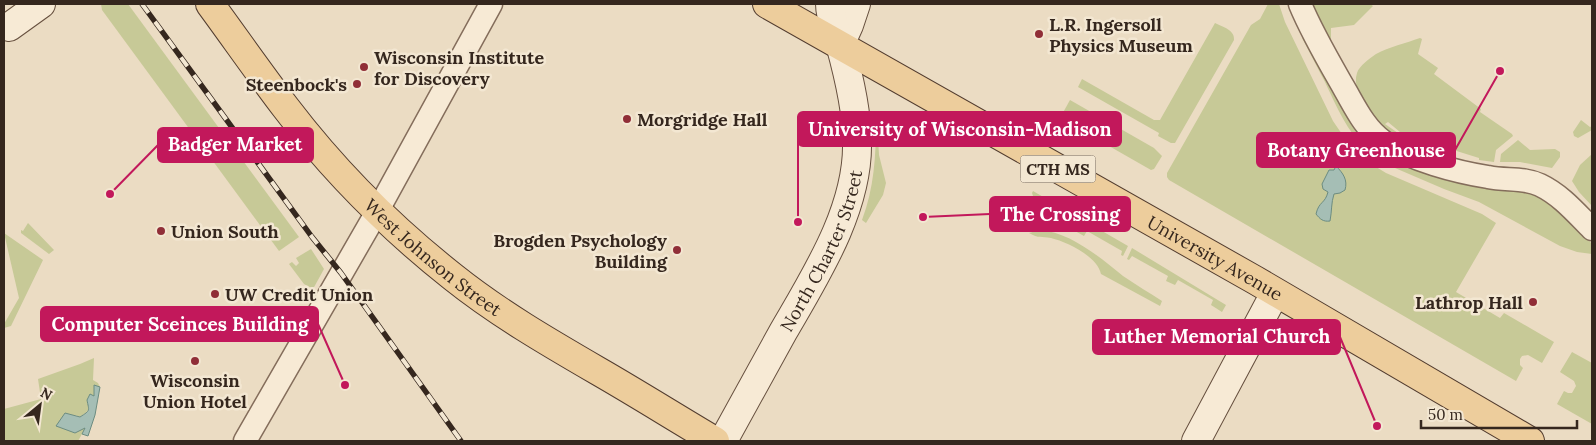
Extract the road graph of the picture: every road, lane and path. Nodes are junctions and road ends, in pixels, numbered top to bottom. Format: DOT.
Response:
graph roads {
  1 [pos="22,4"];
  2 [pos="41,4"];
  3 [pos="210,4"];
  4 [pos="491,4"];
  5 [pos="767,4"];
  6 [pos="830,4"];
  7 [pos="856,4"];
  8 [pos="1300,4"];
  9 [pos="6,31"];
  10 [pos="840,45"];
  11 [pos="378,210"];
  12 [pos="1592,229"];
  13 [pos="1275,293"];
  14 [pos="245,441"];
  15 [pos="715,441"];
  16 [pos="723,441"];
  17 [pos="1196,441"];
  18 [pos="1530,441"];
  1 -- 9 [label="street"];
  2 -- 9 [label="street"];
  3 -- 11 [label="main road, West Johnson Street"];
  4 -- 11 [label="street"];
  5 -- 10 [label="main road, University Avenue / CTH MS"];
  6 -- 10 [label="street, North Charter Street"];
  7 -- 10 [label="street"];
  8 -- 12 [label="street"];
  10 -- 13 [label="main road, University Avenue / CTH MS"];
  10 -- 16 [label="street, North Charter Street"];
  11 -- 14 [label="street"];
  11 -- 15 [label="main road, West Johnson Street"];
  13 -- 17 [label="street"];
  13 -- 18 [label="main road, University Avenue / CTH MS"];
}
